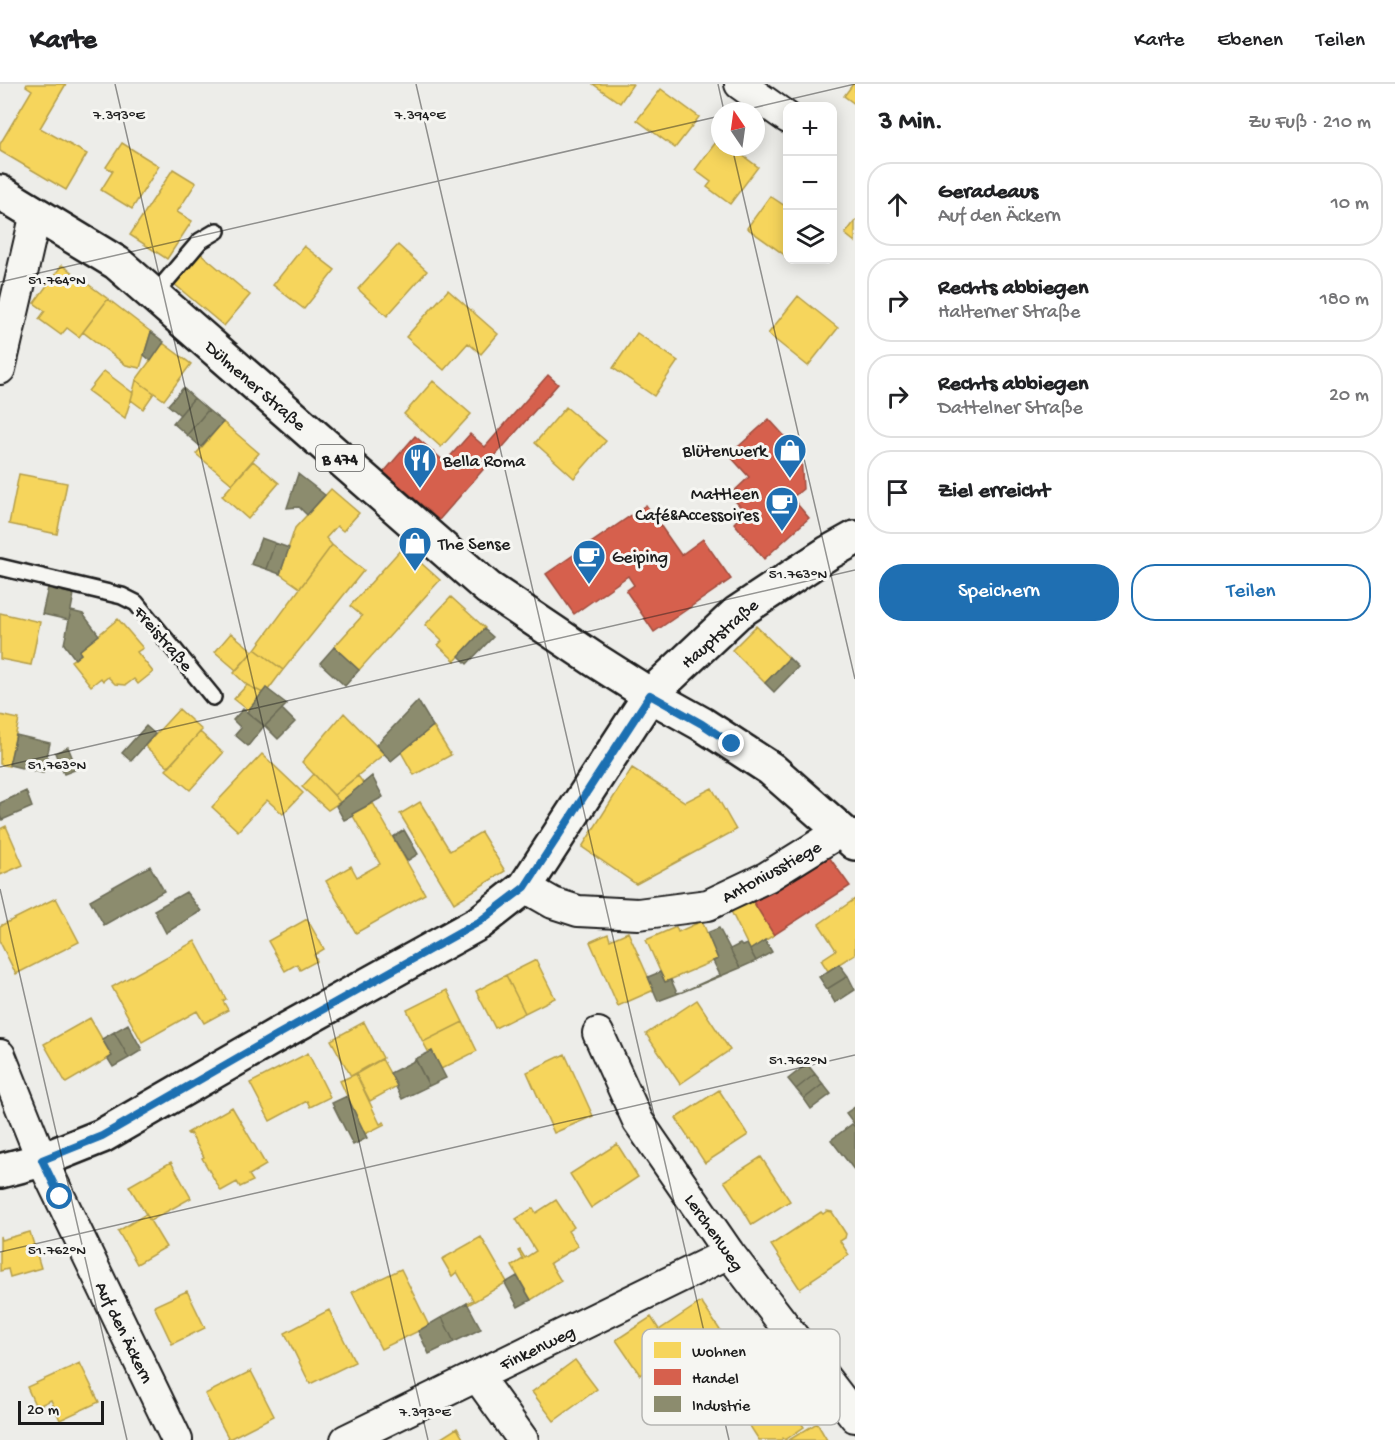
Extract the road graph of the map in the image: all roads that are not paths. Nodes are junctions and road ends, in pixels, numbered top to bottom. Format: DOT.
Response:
graph roads {
  1 [pos="740,84"];
  2 [pos="783,114"];
  3 [pos="0,192"];
  4 [pos="36,213"];
  5 [pos="217,231"];
  6 [pos="154,295"];
  7 [pos="0,369"];
  8 [pos="855,538"];
  9 [pos="0,567"];
  10 [pos="650,695"];
  11 [pos="213,697"];
  12 [pos="851,839"];
  13 [pos="525,887"];
  14 [pos="598,1033"];
  15 [pos="0,1055"];
  16 [pos="42,1160"];
  17 [pos="0,1171"];
  18 [pos="729,1253"];
  19 [pos="787,1329"];
  20 [pos="477,1376"];
  21 [pos="840,1397"];
  22 [pos="855,1417"];
  23 [pos="177,1440"];
  24 [pos="346,1440"];
  25 [pos="523,1440"];
  1 -- 2 [label="street"];
  3 -- 4 [label="street, Dülmener Straße / B 474"];
  4 -- 6 [label="street, Dülmener Straße / B 474"];
  4 -- 7 [label="street"];
  5 -- 6 [label="lane"];
  6 -- 10 [label="street, Dülmener Straße / B 474"];
  8 -- 10 [label="street, Hauptstraße"];
  9 -- 11 [label="lane, Freistraße"];
  10 -- 12 [label="street, B 474"];
  10 -- 13 [label="street, Hauptstraße"];
  12 -- 13 [label="street, Antoniusstiege"];
  13 -- 16 [label="street, Hauptstraße"];
  14 -- 18 [label="street, Lerchenweg"];
  15 -- 16 [label="street"];
  16 -- 17 [label="street, Hauptstraße"];
  16 -- 23 [label="street, Auf den Äckern"];
  18 -- 19 [label="street, Lerchenweg"];
  18 -- 20 [label="street, Finkenweg"];
  20 -- 24 [label="street, Finkenweg"];
  20 -- 25 [label="street"];
  21 -- 22 [label="street, Lerchenweg"];
}
